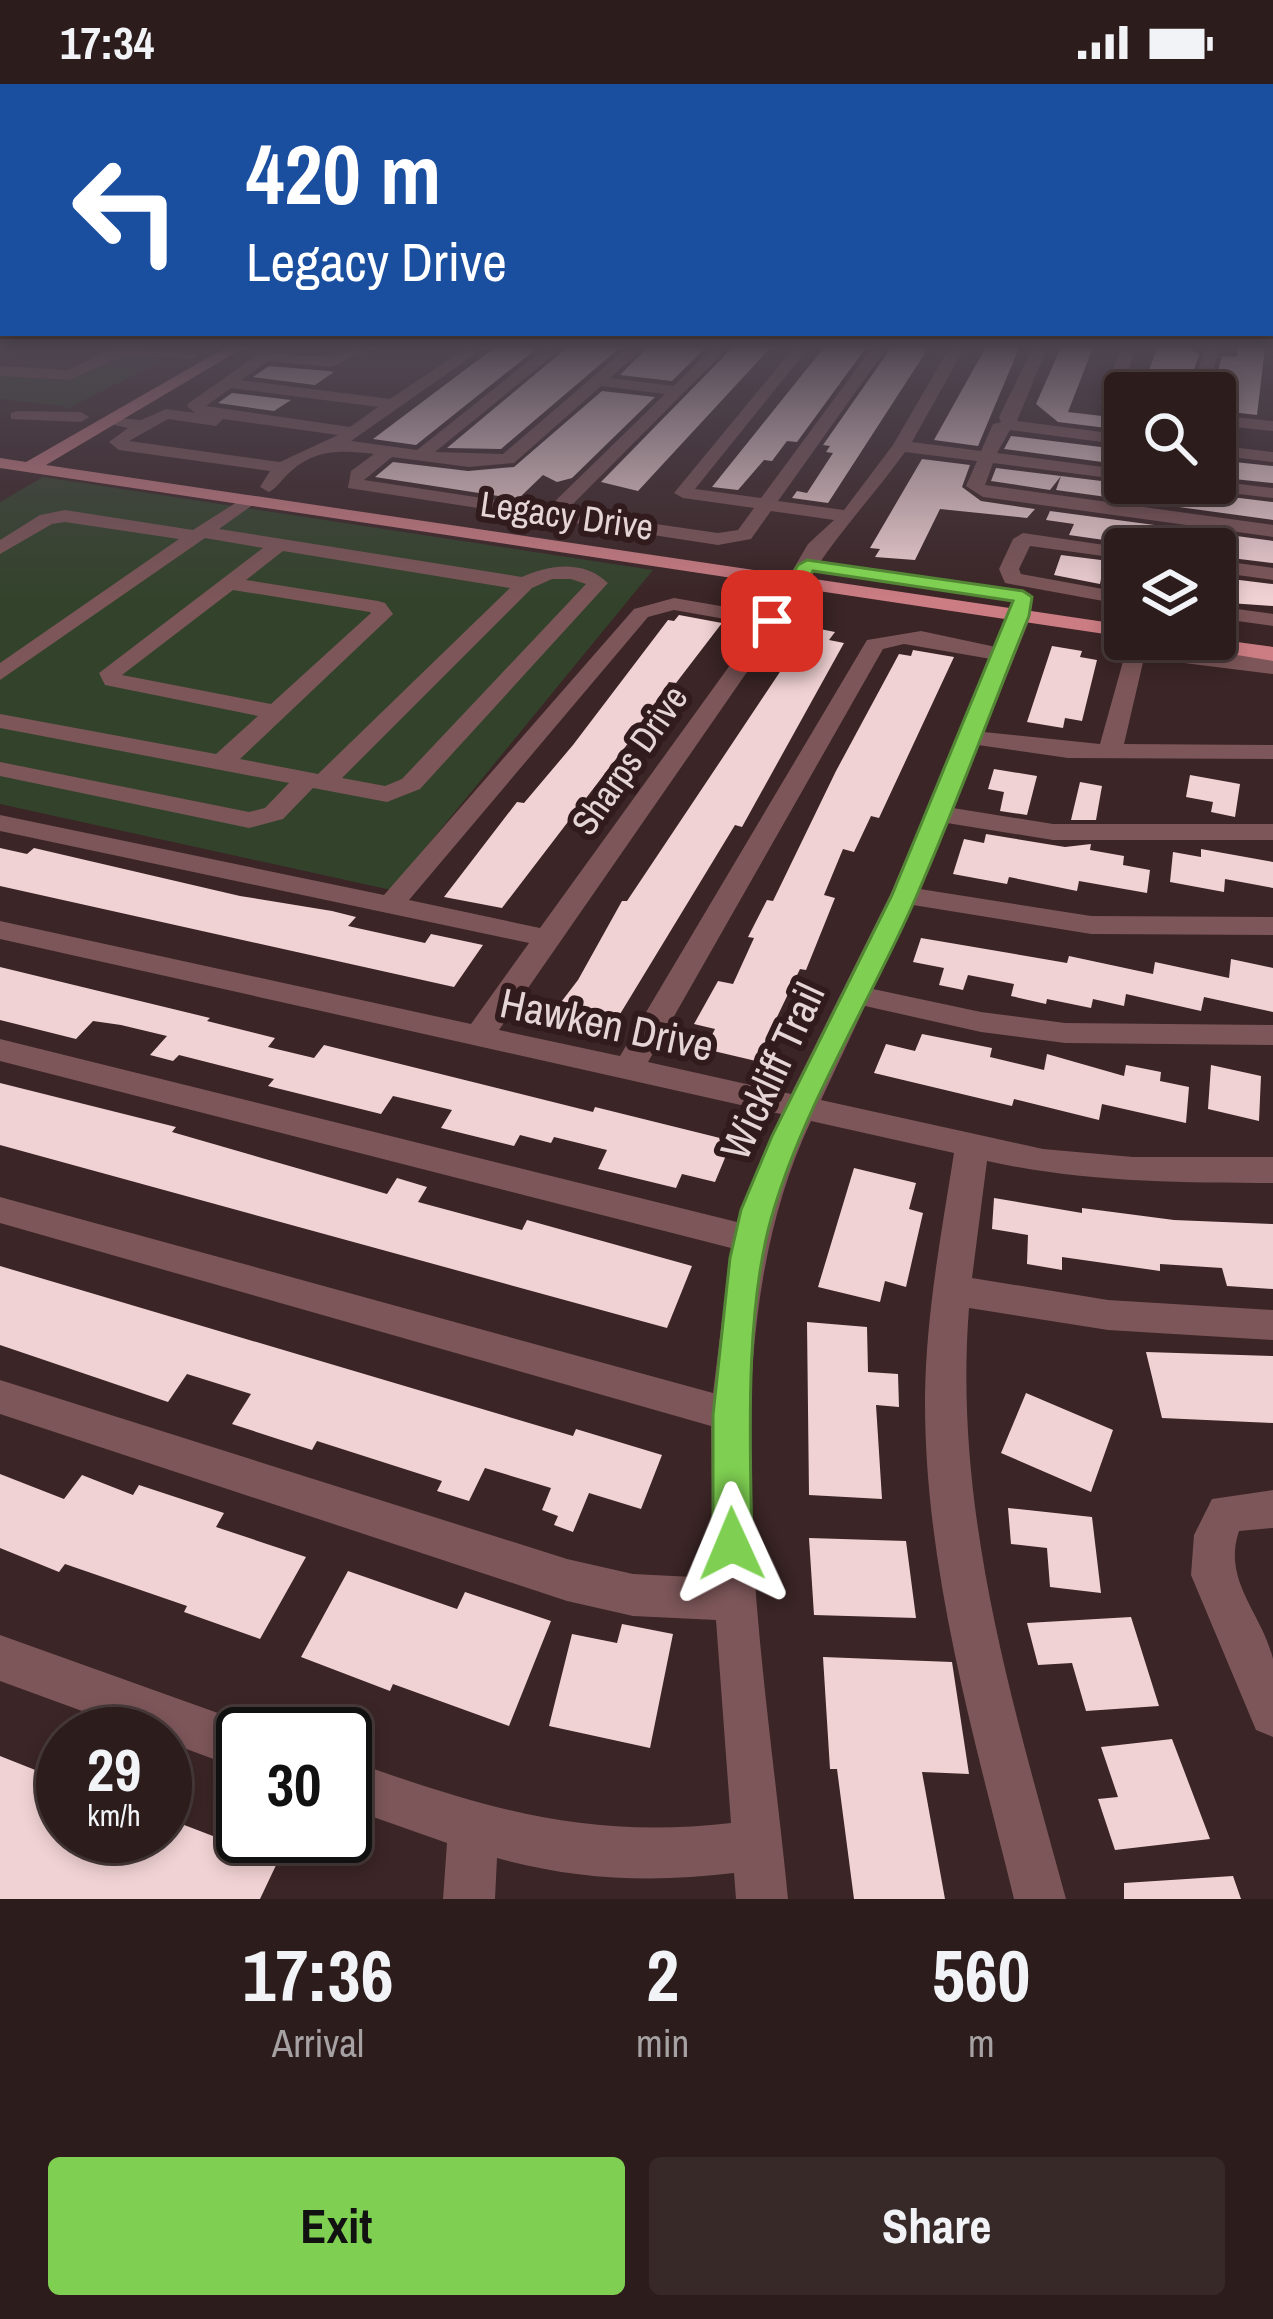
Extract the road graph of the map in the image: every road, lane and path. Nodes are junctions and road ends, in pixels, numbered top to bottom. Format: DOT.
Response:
graph roads {
  1 [pos="65,430"];
  2 [pos="94,430"];
  3 [pos="136,430"];
  4 [pos="214,430"];
  5 [pos="337,430"];
  6 [pos="358,430"];
  7 [pos="453,430"];
  8 [pos="544,430"];
  9 [pos="638,430"];
  10 [pos="735,430"];
  11 [pos="821,430"];
  12 [pos="910,430"];
  13 [pos="998,430"];
  14 [pos="1046,430"];
  15 [pos="354,432"];
  16 [pos="1104,437"];
  17 [pos="335,444"];
  18 [pos="901,446"];
  19 [pos="0,448"];
  20 [pos="389,451"];
  21 [pos="180,453"];
  22 [pos="1236,453"];
  23 [pos="50,455"];
  24 [pos="421,455"];
  25 [pos="1273,457"];
  26 [pos="988,458"];
  27 [pos="25,459"];
  28 [pos="0,464"];
  29 [pos="286,468"];
  30 [pos="154,470"];
  31 [pos="1104,472"];
  32 [pos="0,484"];
  33 [pos="269,487"];
  34 [pos="1236,489"];
  35 [pos="1273,494"];
  36 [pos="248,500"];
  37 [pos="766,506"];
  38 [pos="552,514"];
  39 [pos="849,516"];
  40 [pos="1273,531"];
  41 [pos="198,534"];
  42 [pos="279,545"];
  43 [pos="0,548"];
  44 [pos="1104,550"];
  45 [pos="1236,569"];
  46 [pos="802,574"];
  47 [pos="1273,574"];
  48 [pos="230,583"];
  49 [pos="524,584"];
  50 [pos="1104,595"];
  51 [pos="1021,606"];
  52 [pos="1104,611"];
  53 [pos="1236,615"];
  54 [pos="1273,620"];
  55 [pos="772,621"];
  56 [pos="1104,627"];
  57 [pos="1236,629"];
  58 [pos="1273,634"];
  59 [pos="1236,648"];
  60 [pos="1273,654"];
  61 [pos="1004,655"];
  62 [pos="1273,667"];
  63 [pos="0,673"];
  64 [pos="276,712"];
  65 [pos="0,721"];
  66 [pos="971,737"];
  67 [pos="1110,751"];
  68 [pos="1273,752"];
  69 [pos="221,763"];
  70 [pos="0,769"];
  71 [pos="315,781"];
  72 [pos="939,814"];
  73 [pos="0,823"];
  74 [pos="1273,832"];
  75 [pos="904,895"];
  76 [pos="390,905"];
  77 [pos="1273,926"];
  78 [pos="0,930"];
  79 [pos="548,938"];
  80 [pos="857,995"];
  81 [pos="1273,1035"];
  82 [pos="477,1038"];
  83 [pos="0,1050"];
  84 [pos="627,1071"];
  85 [pos="801,1110"];
  86 [pos="972,1145"];
  87 [pos="1273,1170"];
  88 [pos="0,1210"];
  89 [pos="751,1239"];
  90 [pos="951,1290"];
  91 [pos="1273,1325"];
  92 [pos="0,1397"];
  93 [pos="731,1415"];
  94 [pos="1273,1509"];
  95 [pos="737,1600"];
  96 [pos="0,1658"];
  97 [pos="1273,1713"];
  98 [pos="216,1736"];
  99 [pos="372,1792"];
  100 [pos="473,1828"];
  101 [pos="759,1845"];
  102 [pos="469,1899"];
  103 [pos="762,1899"];
  104 [pos="1040,1899"];
  1 -- 27 [label="main road"];
  2 -- 23 [label="main road"];
  3 -- 21 [label="street"];
  4 -- 21 [label="street"];
  5 -- 15 [label="street"];
  6 -- 15 [label="street"];
  7 -- 24 [label="street"];
  8 -- 24 [label="street"];
  9 -- 38 [label="street"];
  10 -- 37 [label="street"];
  11 -- 37 [label="street"];
  12 -- 18 [label="street, Sharps Drive"];
  13 -- 26 [label="street"];
  14 -- 16 [label="street"];
  15 -- 17 [label="street"];
  17 -- 20 [label="street"];
  17 -- 29 [label="street"];
  17 -- 33 [label="street"];
  18 -- 26 [label="street"];
  18 -- 39 [label="street, Sharps Drive"];
  19 -- 27 [label="main road, Legacy Drive"];
  20 -- 24 [label="street"];
  20 -- 38 [label="street"];
  21 -- 29 [label="street"];
  21 -- 30 [label="street"];
  22 -- 25 [label="street"];
  23 -- 27 [label="main road"];
  23 -- 30 [label="main road, Legacy Drive"];
  26 -- 31 [label="street"];
  26 -- 40 [label="street"];
  27 -- 28 [label="main road, Legacy Drive"];
  27 -- 32 [label="main road"];
  27 -- 36 [label="main road, Legacy Drive"];
  29 -- 33 [label="street"];
  30 -- 33 [label="main road, Legacy Drive"];
  33 -- 36 [label="main road"];
  33 -- 46 [label="main road, Legacy Drive"];
  34 -- 35 [label="street"];
  36 -- 41 [label="street"];
  36 -- 46 [label="main road, Legacy Drive"];
  37 -- 38 [label="street"];
  37 -- 39 [label="street"];
  39 -- 46 [label="street, Sharps Drive"];
  41 -- 42 [label="street"];
  41 -- 43 [label="street"];
  41 -- 63 [label="street"];
  42 -- 48 [label="street"];
  42 -- 49 [label="street"];
  44 -- 50 [label="street"];
  45 -- 47 [label="street"];
  46 -- 51 [label="main road, Legacy Drive"];
  46 -- 55 [label="street, Sharps Drive"];
  48 -- 64 [label="street"];
  48 -- 64 [label="street"];
  49 -- 71 [label="street"];
  49 -- 71 [label="street"];
  51 -- 52 [label="main road, Legacy Drive"];
  51 -- 56 [label="main road, Legacy Drive"];
  51 -- 61 [label="street, Wickliff Trail"];
  53 -- 54 [label="street"];
  55 -- 76 [label="street"];
  55 -- 79 [label="street, Sharps Drive"];
  57 -- 58 [label="main road"];
  59 -- 60 [label="main road"];
  61 -- 66 [label="street, Wickliff Trail"];
  61 -- 84 [label="street"];
  62 -- 67 [label="street"];
  64 -- 69 [label="street"];
  65 -- 69 [label="street"];
  66 -- 67 [label="street"];
  66 -- 72 [label="street, Wickliff Trail"];
  67 -- 68 [label="street"];
  69 -- 71 [label="street"];
  70 -- 71 [label="street"];
  72 -- 74 [label="street"];
  72 -- 75 [label="street, Wickliff Trail"];
  73 -- 76 [label="street"];
  75 -- 77 [label="street"];
  75 -- 80 [label="street, Wickliff Trail"];
  76 -- 79 [label="street"];
  78 -- 82 [label="street, Hawken Drive"];
  79 -- 82 [label="street, Sharps Drive"];
  80 -- 81 [label="street"];
  80 -- 85 [label="street, Wickliff Trail"];
  82 -- 84 [label="street, Hawken Drive"];
  83 -- 89 [label="street"];
  84 -- 85 [label="street, Hawken Drive"];
  85 -- 86 [label="street, Hawken Drive"];
  85 -- 89 [label="street, Wickliff Trail"];
  86 -- 87 [label="street, Hawken Drive"];
  86 -- 90 [label="street"];
  88 -- 93 [label="street"];
  89 -- 93 [label="street, Wickliff Trail"];
  90 -- 91 [label="street"];
  90 -- 104 [label="street"];
  92 -- 95 [label="street"];
  93 -- 95 [label="street, Wickliff Trail"];
  94 -- 97 [label="street"];
  95 -- 101 [label="street, Wickliff Trail"];
  96 -- 98 [label="street"];
  99 -- 100 [label="street"];
  100 -- 101 [label="street"];
  100 -- 102 [label="street"];
  101 -- 103 [label="street, Wickliff Trail"];
}
